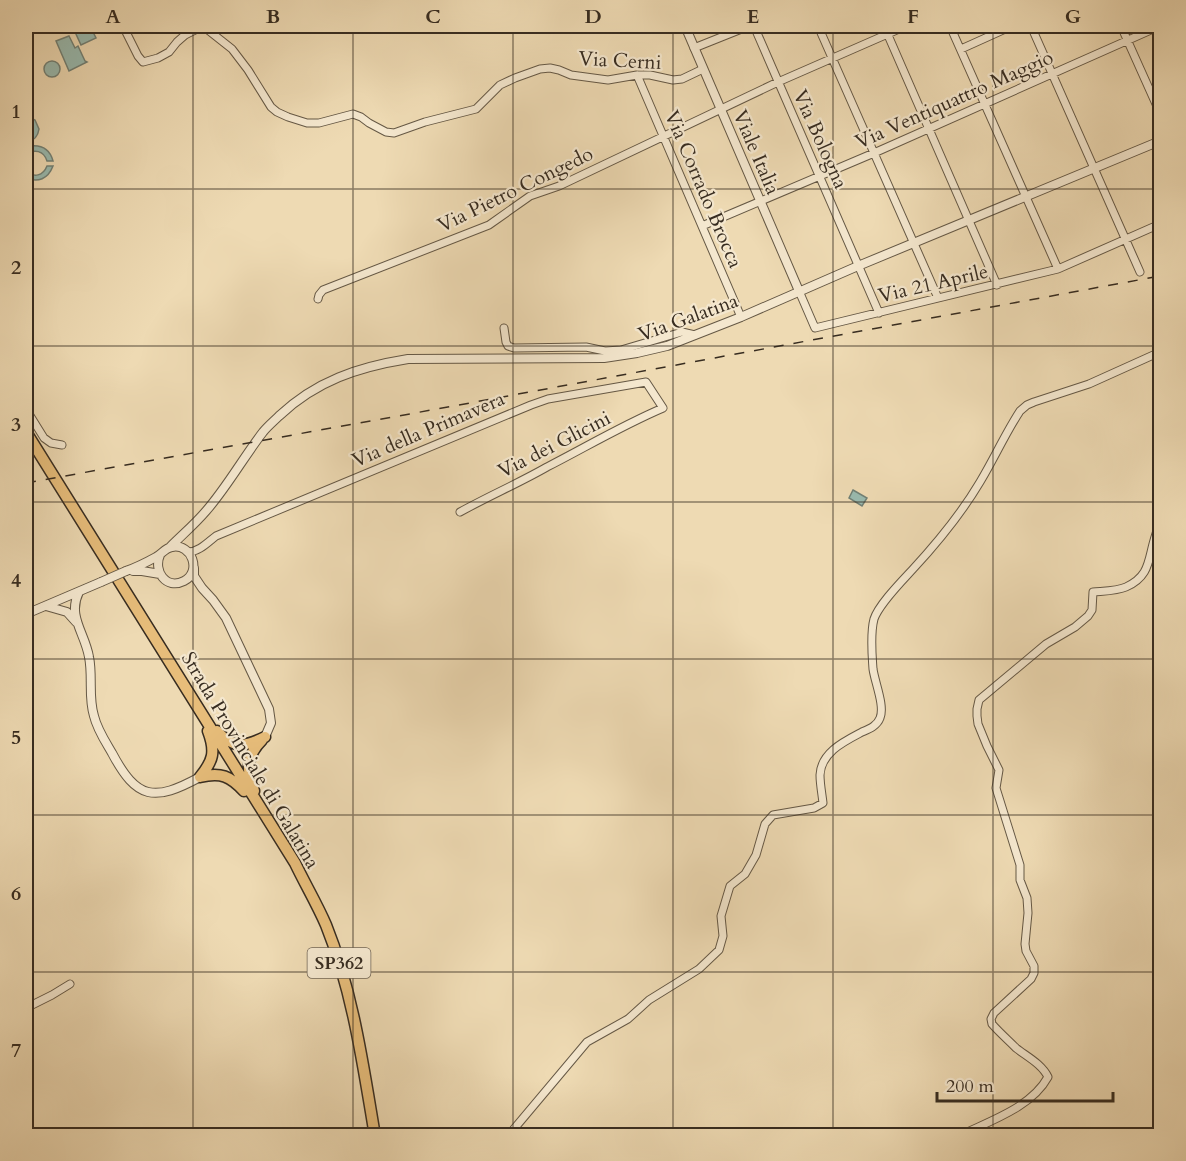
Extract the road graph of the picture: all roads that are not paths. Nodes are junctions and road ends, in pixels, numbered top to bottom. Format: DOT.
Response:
graph roads {
  1 [pos="685,26"];
  2 [pos="751,26"];
  3 [pos="818,26"];
  4 [pos="884,26"];
  5 [pos="906,26"];
  6 [pos="950,26"];
  7 [pos="1012,26"];
  8 [pos="1031,26"];
  9 [pos="1121,26"];
  10 [pos="1161,26"];
  11 [pos="125,30"];
  12 [pos="887,34"];
  13 [pos="1128,40"];
  14 [pos="694,48"];
  15 [pos="961,49"];
  16 [pos="832,59"];
  17 [pos="703,69"];
  18 [pos="1052,74"];
  19 [pos="637,75"];
  20 [pos="778,82"];
  21 [pos="985,103"];
  22 [pos="721,109"];
  23 [pos="1161,113"];
  24 [pos="928,128"];
  25 [pos="664,137"];
  26 [pos="1161,141"];
  27 [pos="874,153"];
  28 [pos="1094,169"];
  29 [pos="819,176"];
  30 [pos="1026,198"];
  31 [pos="760,202"];
  32 [pos="969,221"];
  33 [pos="1161,225"];
  34 [pos="702,226"];
  35 [pos="1126,240"];
  36 [pos="914,244"];
  37 [pos="858,266"];
  38 [pos="1058,269"];
  39 [pos="1140,272"];
  40 [pos="997,285"];
  41 [pos="798,291"];
  42 [pos="938,298"];
  43 [pos="318,299"];
  44 [pos="879,313"];
  45 [pos="741,317"];
  46 [pos="504,328"];
  47 [pos="695,334"];
  48 [pos="1161,352"];
  49 [pos="663,408"];
  50 [pos="26,409"];
  51 [pos="26,432"];
  52 [pos="62,446"];
  53 [pos="460,512"];
  54 [pos="1161,521"];
  55 [pos="190,529"];
  56 [pos="170,547"];
  57 [pos="203,547"];
  58 [pos="186,550"];
  59 [pos="160,555"];
  60 [pos="194,567"];
  61 [pos="126,571"];
  62 [pos="160,574"];
  63 [pos="181,582"];
  64 [pos="202,588"];
  65 [pos="79,592"];
  66 [pos="64,598"];
  67 [pos="46,606"];
  68 [pos="70,610"];
  69 [pos="26,614"];
  70 [pos="200,710"];
  71 [pos="265,737"];
  72 [pos="200,777"];
  73 [pos="259,806"];
  74 [pos="70,984"];
  75 [pos="26,1008"];
  76 [pos="375,1136"];
  77 [pos="508,1136"];
  78 [pos="959,1136"];
  1 -- 14 [label="street, Viale Italia"];
  2 -- 14 [label="street"];
  2 -- 20 [label="street, Via Bologna"];
  3 -- 16 [label="street"];
  4 -- 12 [label="street"];
  5 -- 12 [label="street, Via Pietro Congedo"];
  6 -- 15 [label="street"];
  7 -- 15 [label="street"];
  8 -- 18 [label="street"];
  9 -- 13 [label="street"];
  10 -- 13 [label="street, Via Ventiquattro Maggio"];
  11 -- 19 [label="street, Via Cerni"];
  12 -- 16 [label="street, Via Pietro Congedo"];
  12 -- 24 [label="street"];
  13 -- 18 [label="street, Via Ventiquattro Maggio"];
  13 -- 23 [label="street"];
  14 -- 17 [label="street, Viale Italia"];
  15 -- 21 [label="street"];
  16 -- 20 [label="street, Via Pietro Congedo"];
  16 -- 27 [label="street"];
  17 -- 19 [label="street, Via Cerni"];
  17 -- 22 [label="street, Viale Italia"];
  18 -- 21 [label="street, Via Ventiquattro Maggio"];
  18 -- 28 [label="street"];
  19 -- 25 [label="street, Via Corrado Brocca"];
  20 -- 22 [label="street, Via Pietro Congedo"];
  20 -- 29 [label="street, Via Bologna"];
  21 -- 24 [label="street, Via Ventiquattro Maggio"];
  21 -- 30 [label="street"];
  22 -- 25 [label="street, Via Pietro Congedo"];
  22 -- 31 [label="street, Viale Italia"];
  24 -- 27 [label="street, Via Ventiquattro Maggio"];
  24 -- 32 [label="street"];
  25 -- 34 [label="street, Via Corrado Brocca"];
  25 -- 43 [label="street, Via Pietro Congedo"];
  26 -- 28 [label="street, Via Galatina"];
  27 -- 29 [label="street, Via Ventiquattro Maggio"];
  27 -- 36 [label="street"];
  28 -- 30 [label="street, Via Galatina"];
  28 -- 35 [label="street"];
  29 -- 31 [label="street, Via Ventiquattro Maggio"];
  29 -- 37 [label="street, Via Bologna"];
  30 -- 32 [label="street, Via Galatina"];
  30 -- 38 [label="street"];
  31 -- 34 [label="street, Via Ventiquattro Maggio"];
  31 -- 41 [label="street, Viale Italia"];
  32 -- 36 [label="street, Via Galatina"];
  32 -- 40 [label="street"];
  33 -- 35 [label="street, Via 21 Aprile"];
  34 -- 45 [label="street, Via Corrado Brocca"];
  35 -- 38 [label="street, Via 21 Aprile"];
  35 -- 39 [label="street"];
  36 -- 37 [label="street, Via Galatina"];
  36 -- 42 [label="street"];
  37 -- 41 [label="street, Via Galatina"];
  37 -- 44 [label="street, Via Bologna"];
  38 -- 40 [label="street, Via 21 Aprile"];
  40 -- 42 [label="street, Via 21 Aprile"];
  41 -- 44 [label="street, Via 21 Aprile"];
  41 -- 45 [label="street, Via Galatina"];
  42 -- 44 [label="street, Via 21 Aprile"];
  45 -- 47 [label="street, Via Galatina"];
  46 -- 47 [label="street"];
  47 -- 55 [label="street, Via Galatina"];
  48 -- 77 [label="street"];
  49 -- 53 [label="street, Via dei Glicini"];
  49 -- 57 [label="street, Via della Primavera"];
  50 -- 52 [label="street"];
  51 -- 70 [label="main road, Strada Provinciale di Galatina / SP362"];
  54 -- 78 [label="street"];
  55 -- 56 [label="street, Via Galatina"];
  55 -- 58 [label="street, Via Galatina"];
  56 -- 58 [label="street, Via della Primavera"];
  56 -- 59 [label="street"];
  57 -- 58 [label="street, Via della Primavera"];
  57 -- 60 [label="street"];
  58 -- 60 [label="street"];
  59 -- 61 [label="street"];
  59 -- 62 [label="street"];
  60 -- 63 [label="street"];
  60 -- 64 [label="street"];
  61 -- 62 [label="street"];
  61 -- 65 [label="street, bridge"];
  62 -- 63 [label="street"];
  63 -- 64 [label="street"];
  64 -- 71 [label="street"];
  65 -- 66 [label="street"];
  65 -- 68 [label="street"];
  66 -- 67 [label="street"];
  66 -- 68 [label="street"];
  67 -- 68 [label="street"];
  67 -- 69 [label="street"];
  68 -- 72 [label="street"];
  70 -- 71 [label="main road"];
  70 -- 72 [label="main road"];
  70 -- 73 [label="main road, Strada Provinciale di Galatina / SP362"];
  71 -- 73 [label="main road"];
  72 -- 73 [label="main road"];
  73 -- 76 [label="main road, Strada Provinciale di Galatina / SP362"];
  74 -- 75 [label="street"];
}
